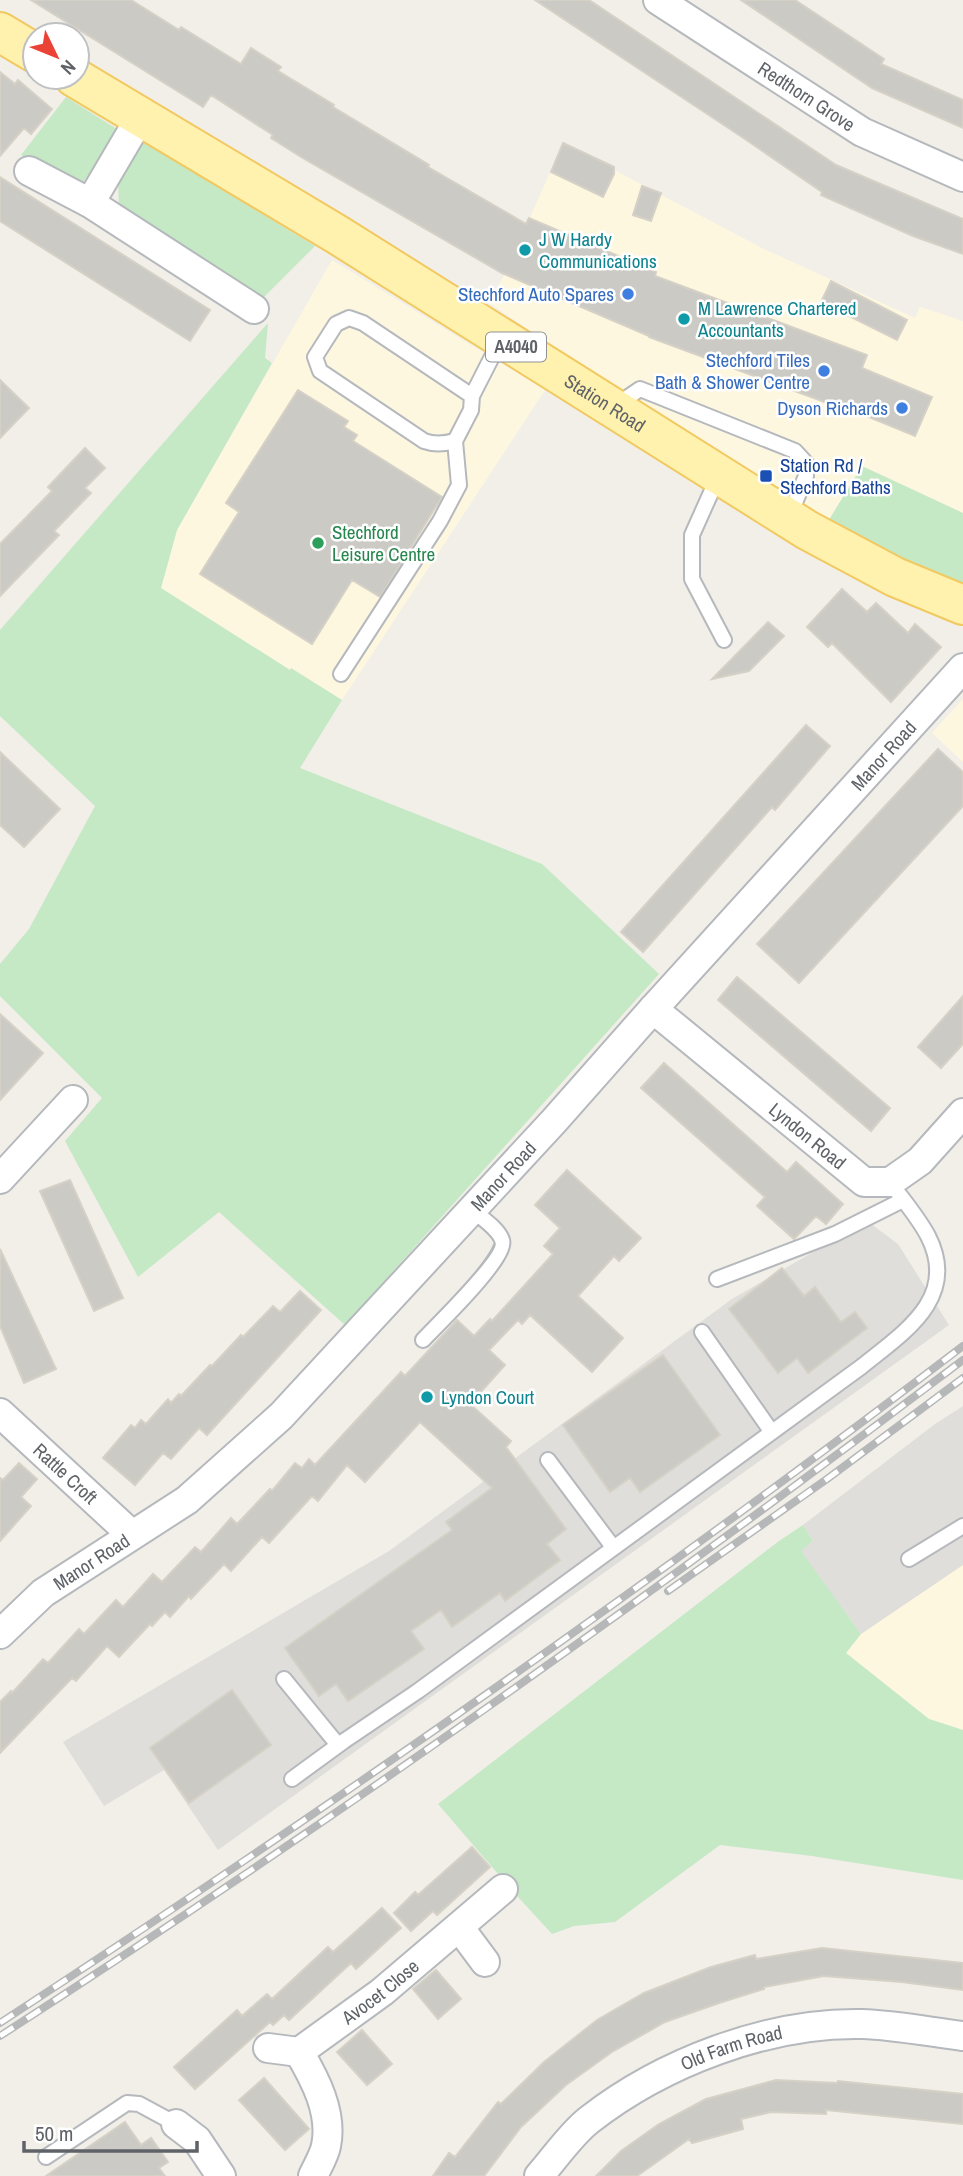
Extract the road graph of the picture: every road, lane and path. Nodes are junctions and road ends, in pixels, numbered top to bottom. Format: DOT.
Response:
graph roads {
  1 [pos="658,0"];
  2 [pos="0,32"];
  3 [pos="21,45"];
  4 [pos="91,88"];
  5 [pos="140,118"];
  6 [pos="29,171"];
  7 [pos="963,177"];
  8 [pos="90,203"];
  9 [pos="254,309"];
  10 [pos="502,338"];
  11 [pos="472,396"];
  12 [pos="611,409"];
  13 [pos="455,441"];
  14 [pos="719,475"];
  15 [pos="788,518"];
  16 [pos="963,605"];
  17 [pos="724,640"];
  18 [pos="963,668"];
  19 [pos="341,674"];
  20 [pos="653,1009"];
  21 [pos="73,1100"];
  22 [pos="963,1113"];
  23 [pos="0,1179"];
  24 [pos="897,1191"];
  25 [pos="471,1209"];
  26 [pos="717,1279"];
  27 [pos="702,1332"];
  28 [pos="423,1340"];
  29 [pos="0,1413"];
  30 [pos="771,1431"];
  31 [pos="548,1460"];
  32 [pos="963,1526"];
  33 [pos="131,1534"];
  34 [pos="613,1547"];
  35 [pos="909,1559"];
  36 [pos="0,1634"];
  37 [pos="284,1679"];
  38 [pos="338,1745"];
  39 [pos="292,1779"];
  40 [pos="503,1889"];
  41 [pos="459,1927"];
  42 [pos="485,1962"];
  43 [pos="963,2036"];
  44 [pos="268,2048"];
  45 [pos="299,2052"];
  46 [pos="176,2124"];
  47 [pos="46,2157"];
  48 [pos="221,2176"];
  49 [pos="313,2176"];
  50 [pos="539,2176"];
  1 -- 7 [label="street, Redthorn Grove"];
  2 -- 3 [label="main road"];
  4 -- 5 [label="main road, Station Road / A4040"];
  5 -- 8 [label="street"];
  5 -- 10 [label="main road, Station Road / A4040"];
  6 -- 8 [label="street"];
  8 -- 9 [label="street"];
  10 -- 11 [label="lane"];
  10 -- 12 [label="main road, Station Road / A4040"];
  11 -- 13 [label="lane"];
  11 -- 13 [label="lane"];
  12 -- 14 [label="main road, Station Road / A4040"];
  12 -- 15 [label="lane"];
  13 -- 19 [label="lane"];
  14 -- 15 [label="main road, Station Road / A4040"];
  14 -- 17 [label="lane"];
  15 -- 16 [label="main road, Station Road / A4040"];
  18 -- 20 [label="street, Manor Road"];
  20 -- 24 [label="street, Lyndon Road"];
  20 -- 25 [label="street, Manor Road"];
  21 -- 23 [label="street"];
  22 -- 24 [label="street"];
  24 -- 26 [label="lane"];
  24 -- 30 [label="lane"];
  25 -- 28 [label="lane"];
  25 -- 33 [label="street, Manor Road"];
  27 -- 30 [label="lane"];
  29 -- 33 [label="street, Rattle Croft"];
  30 -- 34 [label="lane"];
  31 -- 34 [label="lane"];
  32 -- 35 [label="lane"];
  33 -- 36 [label="street, Manor Road"];
  34 -- 38 [label="lane"];
  37 -- 38 [label="lane"];
  38 -- 39 [label="lane"];
  40 -- 41 [label="street, Avocet Close"];
  41 -- 42 [label="street"];
  41 -- 45 [label="street, Avocet Close"];
  43 -- 50 [label="street, Old Farm Road"];
  44 -- 45 [label="street"];
  45 -- 49 [label="street"];
  46 -- 47 [label="lane"];
  46 -- 48 [label="street"];
}
